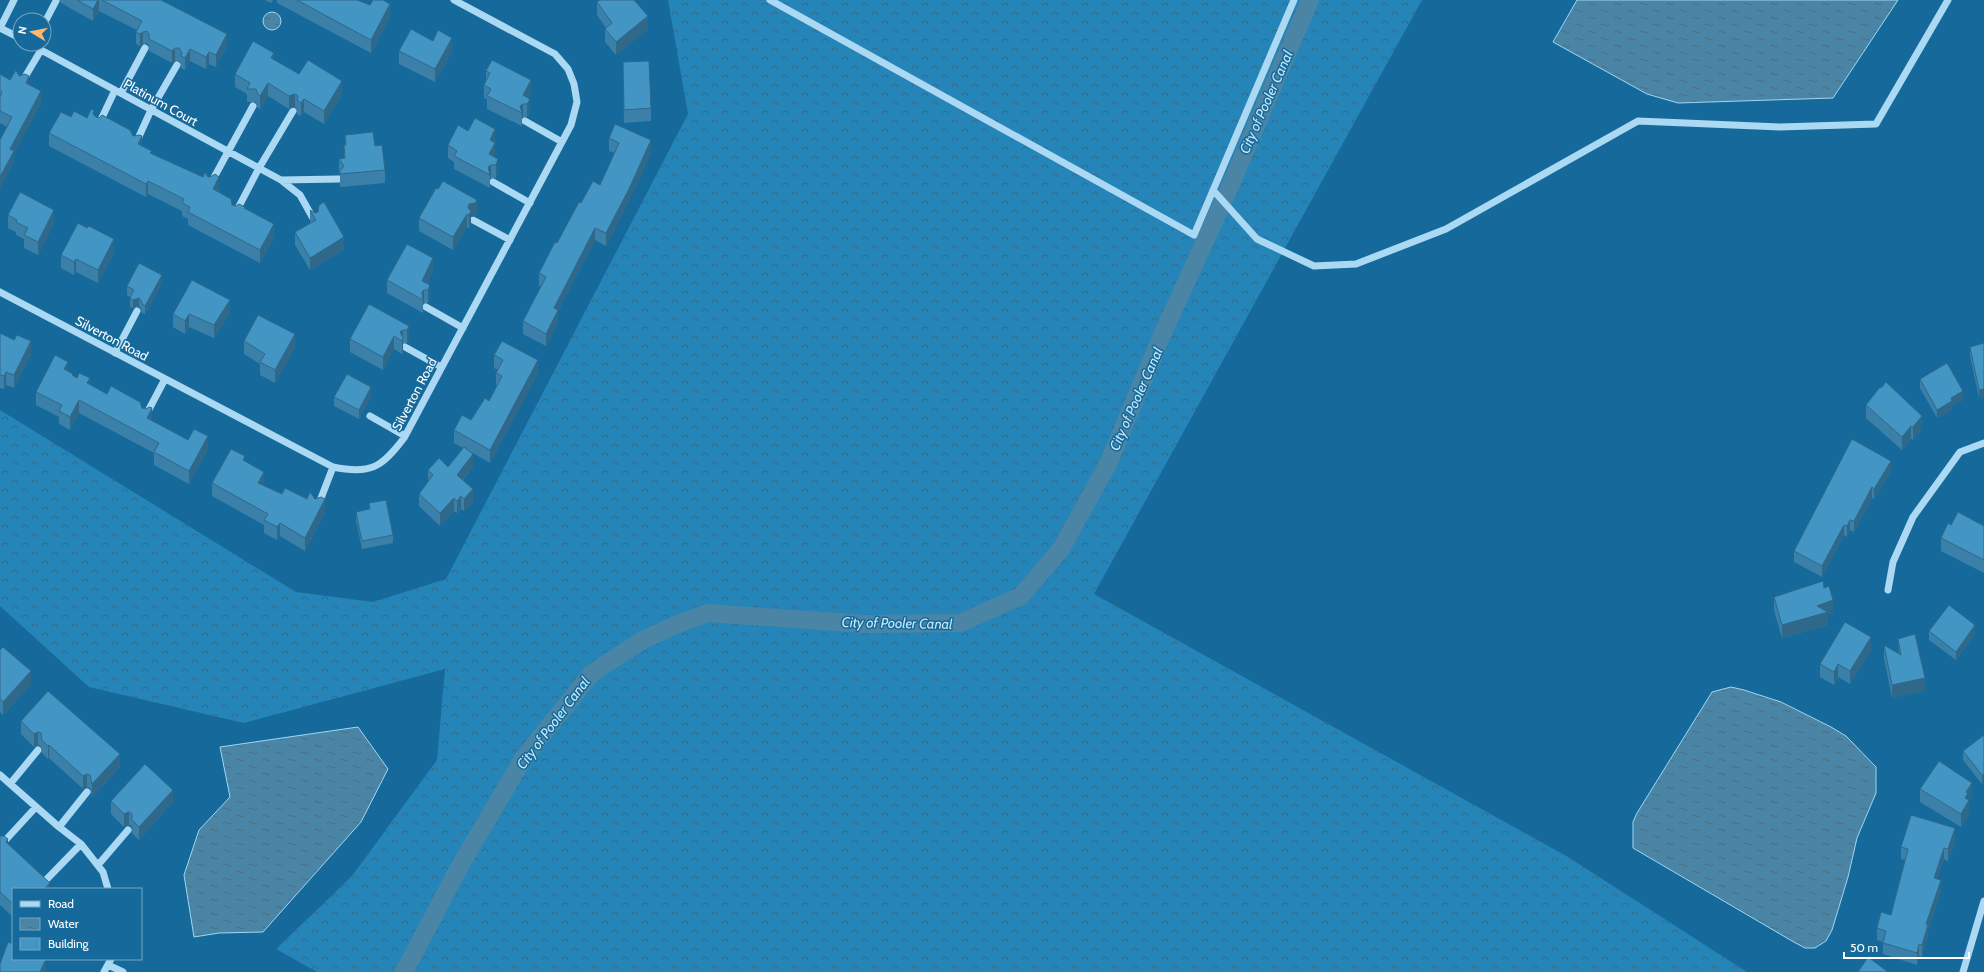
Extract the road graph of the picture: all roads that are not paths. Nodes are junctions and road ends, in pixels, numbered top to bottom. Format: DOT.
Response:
graph roads {
  1 [pos="14,0"];
  2 [pos="56,0"];
  3 [pos="454,0"];
  4 [pos="770,0"];
  5 [pos="1294,0"];
  6 [pos="1948,0"];
  7 [pos="50,12"];
  8 [pos="1,29"];
  9 [pos="12,34"];
  10 [pos="145,48"];
  11 [pos="40,52"];
  12 [pos="45,52"];
  13 [pos="177,65"];
  14 [pos="21,84"];
  15 [pos="118,92"];
  16 [pos="253,106"];
  17 [pos="151,110"];
  18 [pos="293,111"];
  19 [pos="525,121"];
  20 [pos="98,126"];
  21 [pos="562,142"];
  22 [pos="135,145"];
  23 [pos="229,152"];
  24 [pos="258,168"];
  25 [pos="339,179"];
  26 [pos="281,180"];
  27 [pos="493,182"];
  28 [pos="210,185"];
  29 [pos="1214,190"];
  30 [pos="530,203"];
  31 [pos="235,214"];
  32 [pos="473,220"];
  33 [pos="315,221"];
  34 [pos="510,240"];
  35 [pos="0,292"];
  36 [pos="426,306"];
  37 [pos="137,311"];
  38 [pos="462,328"];
  39 [pos="405,347"];
  40 [pos="116,353"];
  41 [pos="441,368"];
  42 [pos="165,379"];
  43 [pos="370,416"];
  44 [pos="144,417"];
  45 [pos="405,436"];
  46 [pos="1984,443"];
  47 [pos="333,467"];
  48 [pos="318,508"];
  49 [pos="1888,590"];
  50 [pos="38,750"];
  51 [pos="0,775"];
  52 [pos="10,784"];
  53 [pos="87,792"];
  54 [pos="36,807"];
  55 [pos="59,827"];
  56 [pos="128,830"];
  57 [pos="81,844"];
  58 [pos="1,845"];
  59 [pos="98,864"];
  60 [pos="46,880"];
  61 [pos="108,888"];
  62 [pos="1984,901"];
  63 [pos="109,962"];
  64 [pos="104,972"];
  65 [pos="123,972"];
  66 [pos="1964,972"];
  1 -- 8 [label="street"];
  2 -- 7 [label="street"];
  3 -- 21 [label="street, Silverton Road"];
  4 -- 29 [label="street"];
  5 -- 29 [label="street"];
  6 -- 29 [label="street"];
  8 -- 9 [label="street"];
  10 -- 15 [label="street"];
  11 -- 14 [label="street"];
  12 -- 15 [label="street, Platinum Court"];
  13 -- 17 [label="street"];
  15 -- 17 [label="street, Platinum Court"];
  15 -- 20 [label="street"];
  16 -- 23 [label="street"];
  17 -- 22 [label="street"];
  17 -- 23 [label="street, Platinum Court"];
  18 -- 24 [label="street"];
  19 -- 21 [label="street"];
  21 -- 30 [label="street, Silverton Road"];
  23 -- 24 [label="street, Platinum Court"];
  23 -- 28 [label="street"];
  24 -- 26 [label="street, Platinum Court"];
  24 -- 31 [label="street"];
  25 -- 26 [label="street"];
  26 -- 33 [label="street, Platinum Court"];
  27 -- 30 [label="street"];
  30 -- 34 [label="street, Silverton Road"];
  32 -- 34 [label="street"];
  34 -- 38 [label="street, Silverton Road"];
  35 -- 40 [label="street, Silverton Road"];
  36 -- 38 [label="street"];
  37 -- 40 [label="street"];
  38 -- 41 [label="street, Silverton Road"];
  39 -- 41 [label="street"];
  40 -- 42 [label="street, Silverton Road"];
  41 -- 45 [label="street, Silverton Road"];
  42 -- 44 [label="street"];
  42 -- 47 [label="street, Silverton Road"];
  43 -- 45 [label="street"];
  45 -- 47 [label="street, Silverton Road"];
  46 -- 49 [label="street"];
  47 -- 48 [label="street"];
  50 -- 52 [label="street"];
  51 -- 52 [label="street"];
  52 -- 54 [label="street"];
  53 -- 55 [label="street"];
  54 -- 55 [label="street"];
  54 -- 58 [label="street"];
  55 -- 57 [label="street"];
  56 -- 59 [label="street"];
  57 -- 59 [label="street"];
  57 -- 60 [label="street"];
  59 -- 61 [label="street"];
  62 -- 66 [label="street"];
  63 -- 64 [label="street"];
  63 -- 65 [label="street"];
}
